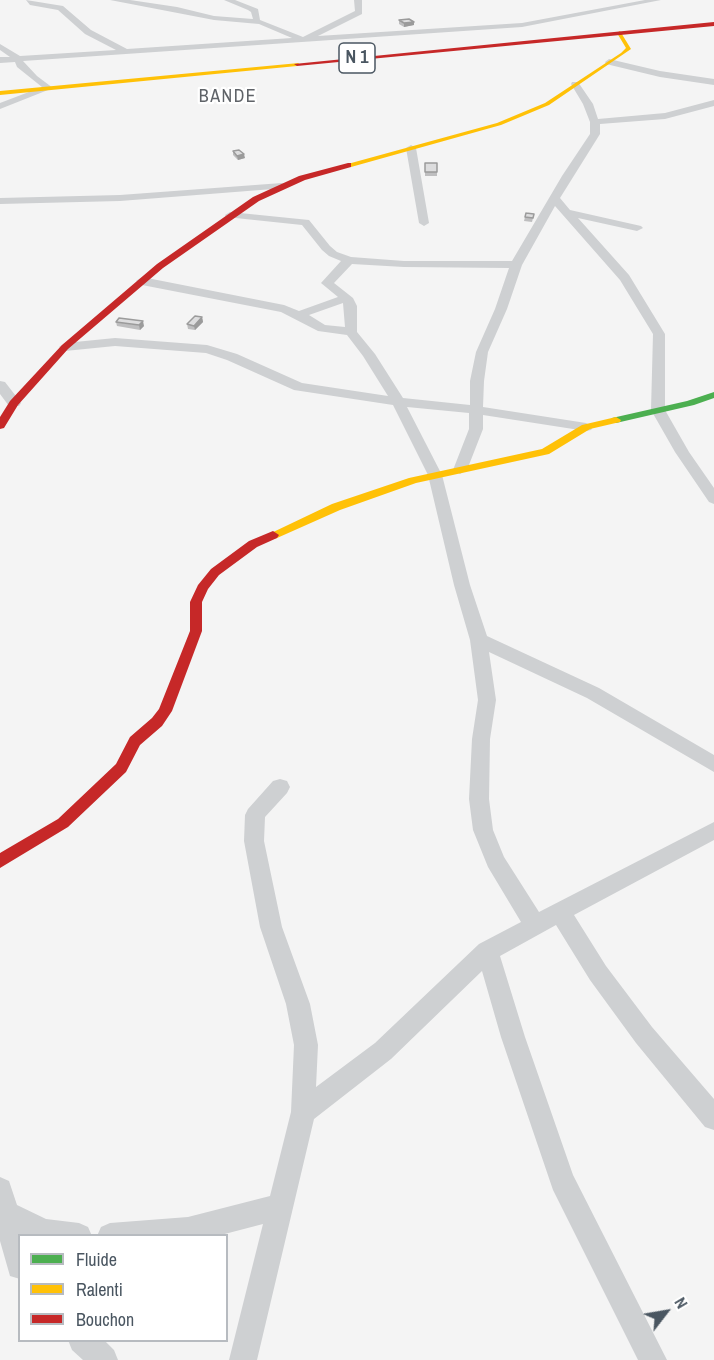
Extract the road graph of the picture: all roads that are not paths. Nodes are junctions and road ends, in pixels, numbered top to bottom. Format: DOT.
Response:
graph roads {
  1 [pos="30,0"];
  2 [pos="114,0"];
  3 [pos="187,0"];
  4 [pos="228,0"];
  5 [pos="358,0"];
  6 [pos="657,0"];
  7 [pos="165,8"];
  8 [pos="257,21"];
  9 [pos="714,24"];
  10 [pos="620,33"];
  11 [pos="305,39"];
  12 [pos="0,46"];
  13 [pos="126,52"];
  14 [pos="18,58"];
  15 [pos="0,60"];
  16 [pos="609,62"];
  17 [pos="714,82"];
  18 [pos="575,84"];
  19 [pos="49,88"];
  20 [pos="0,93"];
  21 [pos="714,102"];
  22 [pos="0,106"];
  23 [pos="595,122"];
  24 [pos="411,148"];
  25 [pos="282,186"];
  26 [pos="555,199"];
  27 [pos="0,201"];
  28 [pos="566,212"];
  29 [pos="230,215"];
  30 [pos="424,223"];
  31 [pos="637,228"];
  32 [pos="350,260"];
  33 [pos="516,265"];
  34 [pos="141,281"];
  35 [pos="347,298"];
  36 [pos="299,315"];
  37 [pos="99,318"];
  38 [pos="351,332"];
  39 [pos="115,342"];
  40 [pos="65,347"];
  41 [pos="0,385"];
  42 [pos="714,395"];
  43 [pos="398,402"];
  44 [pos="14,403"];
  45 [pos="477,410"];
  46 [pos="658,410"];
  47 [pos="0,426"];
  48 [pos="586,428"];
  49 [pos="460,470"];
  50 [pos="435,475"];
  51 [pos="714,499"];
  52 [pos="479,640"];
  53 [pos="714,764"];
  54 [pos="280,787"];
  55 [pos="714,830"];
  56 [pos="0,861"];
  57 [pos="560,912"];
  58 [pos="535,926"];
  59 [pos="487,951"];
  60 [pos="303,1113"];
  61 [pos="714,1118"];
  62 [pos="4,1202"];
  63 [pos="280,1206"];
  64 [pos="62,1234"];
  65 [pos="136,1234"];
  66 [pos="18,1258"];
  67 [pos="83,1342"];
  68 [pos="104,1360"];
  69 [pos="243,1360"];
  70 [pos="653,1360"];
  1 -- 13 [label="street"];
  2 -- 7 [label="street"];
  3 -- 7 [label="street"];
  4 -- 8 [label="street"];
  5 -- 11 [label="street"];
  6 -- 11 [label="street"];
  7 -- 8 [label="street"];
  8 -- 11 [label="street"];
  9 -- 10 [label="main road, N 1"];
  10 -- 16 [label="main road"];
  10 -- 19 [label="main road, N 1"];
  11 -- 13 [label="street"];
  12 -- 14 [label="street"];
  13 -- 14 [label="street"];
  14 -- 15 [label="street"];
  14 -- 19 [label="street"];
  16 -- 17 [label="street"];
  16 -- 18 [label="main road"];
  18 -- 23 [label="street"];
  18 -- 24 [label="main road"];
  19 -- 20 [label="main road, N 1"];
  19 -- 22 [label="street"];
  21 -- 23 [label="street"];
  23 -- 26 [label="street"];
  24 -- 25 [label="main road"];
  24 -- 30 [label="street"];
  25 -- 27 [label="street"];
  25 -- 29 [label="main road"];
  26 -- 28 [label="street"];
  26 -- 33 [label="street"];
  28 -- 31 [label="street"];
  28 -- 46 [label="street"];
  29 -- 32 [label="street"];
  29 -- 34 [label="main road"];
  32 -- 33 [label="street"];
  32 -- 35 [label="street"];
  33 -- 45 [label="street"];
  34 -- 36 [label="street"];
  34 -- 37 [label="main road"];
  35 -- 36 [label="street"];
  35 -- 38 [label="street"];
  36 -- 38 [label="street"];
  37 -- 39 [label="street"];
  37 -- 40 [label="main road"];
  38 -- 43 [label="street"];
  39 -- 40 [label="street"];
  39 -- 43 [label="street"];
  40 -- 44 [label="main road"];
  41 -- 44 [label="street"];
  42 -- 46 [label="main road"];
  43 -- 45 [label="street"];
  43 -- 50 [label="street"];
  44 -- 47 [label="main road"];
  45 -- 48 [label="street"];
  45 -- 49 [label="street"];
  46 -- 48 [label="main road"];
  46 -- 51 [label="street"];
  48 -- 49 [label="main road"];
  49 -- 50 [label="main road"];
  50 -- 52 [label="street"];
  50 -- 56 [label="main road"];
  52 -- 53 [label="street"];
  52 -- 58 [label="street"];
  54 -- 60 [label="street"];
  55 -- 57 [label="street"];
  57 -- 58 [label="street"];
  57 -- 61 [label="street"];
  58 -- 59 [label="street"];
  59 -- 60 [label="street"];
  59 -- 70 [label="street"];
  60 -- 63 [label="street"];
  62 -- 64 [label="street"];
  62 -- 66 [label="street"];
  63 -- 65 [label="street"];
  63 -- 69 [label="street"];
  67 -- 68 [label="street"];
}
